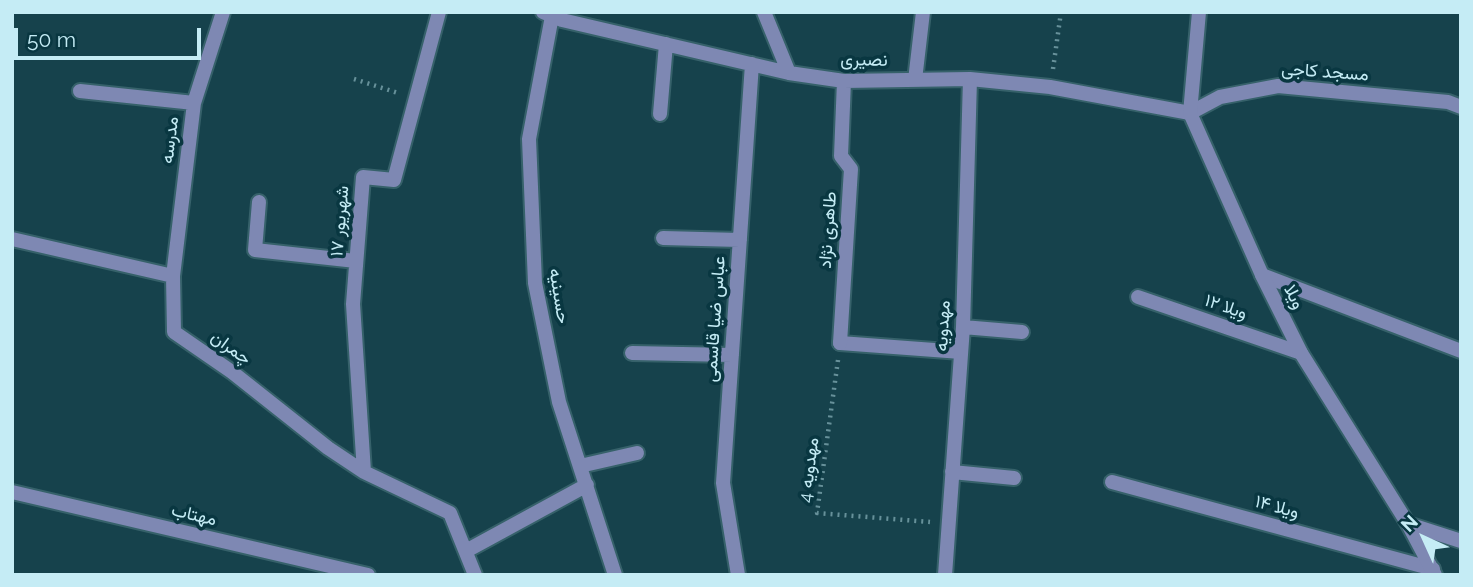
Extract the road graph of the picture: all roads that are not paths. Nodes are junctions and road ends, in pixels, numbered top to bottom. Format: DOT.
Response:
graph roads {
  1 [pos="223,12"];
  2 [pos="439,12"];
  3 [pos="764,12"];
  4 [pos="923,12"];
  5 [pos="1199,12"];
  6 [pos="547,14"];
  7 [pos="666,44"];
  8 [pos="752,64"];
  9 [pos="789,73"];
  10 [pos="970,79"];
  11 [pos="915,80"];
  12 [pos="844,81"];
  13 [pos="80,91"];
  14 [pos="194,103"];
  15 [pos="1461,107"];
  16 [pos="1190,113"];
  17 [pos="660,114"];
  18 [pos="259,202"];
  19 [pos="663,238"];
  20 [pos="12,239"];
  21 [pos="740,240"];
  22 [pos="356,261"];
  23 [pos="1262,275"];
  24 [pos="173,276"];
  25 [pos="1138,297"];
  26 [pos="963,327"];
  27 [pos="1022,332"];
  28 [pos="1461,351"];
  29 [pos="961,352"];
  30 [pos="632,353"];
  31 [pos="1301,353"];
  32 [pos="732,355"];
  33 [pos="637,453"];
  34 [pos="580,466"];
  35 [pos="364,472"];
  36 [pos="952,472"];
  37 [pos="1014,478"];
  38 [pos="1112,482"];
  39 [pos="587,485"];
  40 [pos="12,492"];
  41 [pos="1408,524"];
  42 [pos="1461,541"];
  43 [pos="466,551"];
  44 [pos="1434,572"];
  45 [pos="368,575"];
  46 [pos="475,575"];
  47 [pos="615,575"];
  48 [pos="738,575"];
  49 [pos="944,575"];
  1 -- 14 [label="street, مدرسه"];
  2 -- 22 [label="street, ۱۷ شهریور"];
  3 -- 9 [label="street"];
  4 -- 11 [label="street"];
  5 -- 16 [label="street, ویلا"];
  6 -- 7 [label="street, نصیری"];
  6 -- 34 [label="street, حسینیه"];
  7 -- 8 [label="street, نصیری"];
  7 -- 17 [label="street"];
  8 -- 9 [label="street, نصیری"];
  8 -- 21 [label="street, عباس ضیا قاسمی"];
  9 -- 12 [label="street, نصیری"];
  10 -- 11 [label="street, نصیری"];
  10 -- 16 [label="street, نصیری"];
  10 -- 26 [label="street, مهدویه"];
  11 -- 12 [label="street, نصیری"];
  12 -- 29 [label="street, طاهری نژاد"];
  13 -- 14 [label="street"];
  14 -- 24 [label="street, مدرسه"];
  15 -- 16 [label="street, مسجد کاجی"];
  16 -- 23 [label="street, ویلا"];
  18 -- 22 [label="street"];
  19 -- 21 [label="street"];
  20 -- 24 [label="street"];
  21 -- 32 [label="street, عباس ضیا قاسمی"];
  22 -- 35 [label="street, ۱۷ شهریور"];
  23 -- 28 [label="street"];
  23 -- 31 [label="street, ویلا"];
  24 -- 35 [label="street, چمران"];
  25 -- 31 [label="street, ویلا ۱۲"];
  26 -- 27 [label="street"];
  26 -- 29 [label="street, مهدویه"];
  29 -- 36 [label="street, مهدویه"];
  30 -- 32 [label="street"];
  31 -- 41 [label="street, ویلا"];
  32 -- 48 [label="street, عباس ضیا قاسمی"];
  33 -- 34 [label="street"];
  34 -- 39 [label="street, حسینیه"];
  35 -- 43 [label="street, چمران"];
  36 -- 37 [label="street"];
  36 -- 49 [label="street, مهدویه"];
  38 -- 44 [label="street, ویلا ۱۴"];
  39 -- 43 [label="street"];
  39 -- 47 [label="street, حسینیه"];
  40 -- 45 [label="street, مهتاب"];
  41 -- 42 [label="street"];
  41 -- 44 [label="street, ویلا"];
  43 -- 46 [label="street"];
}
